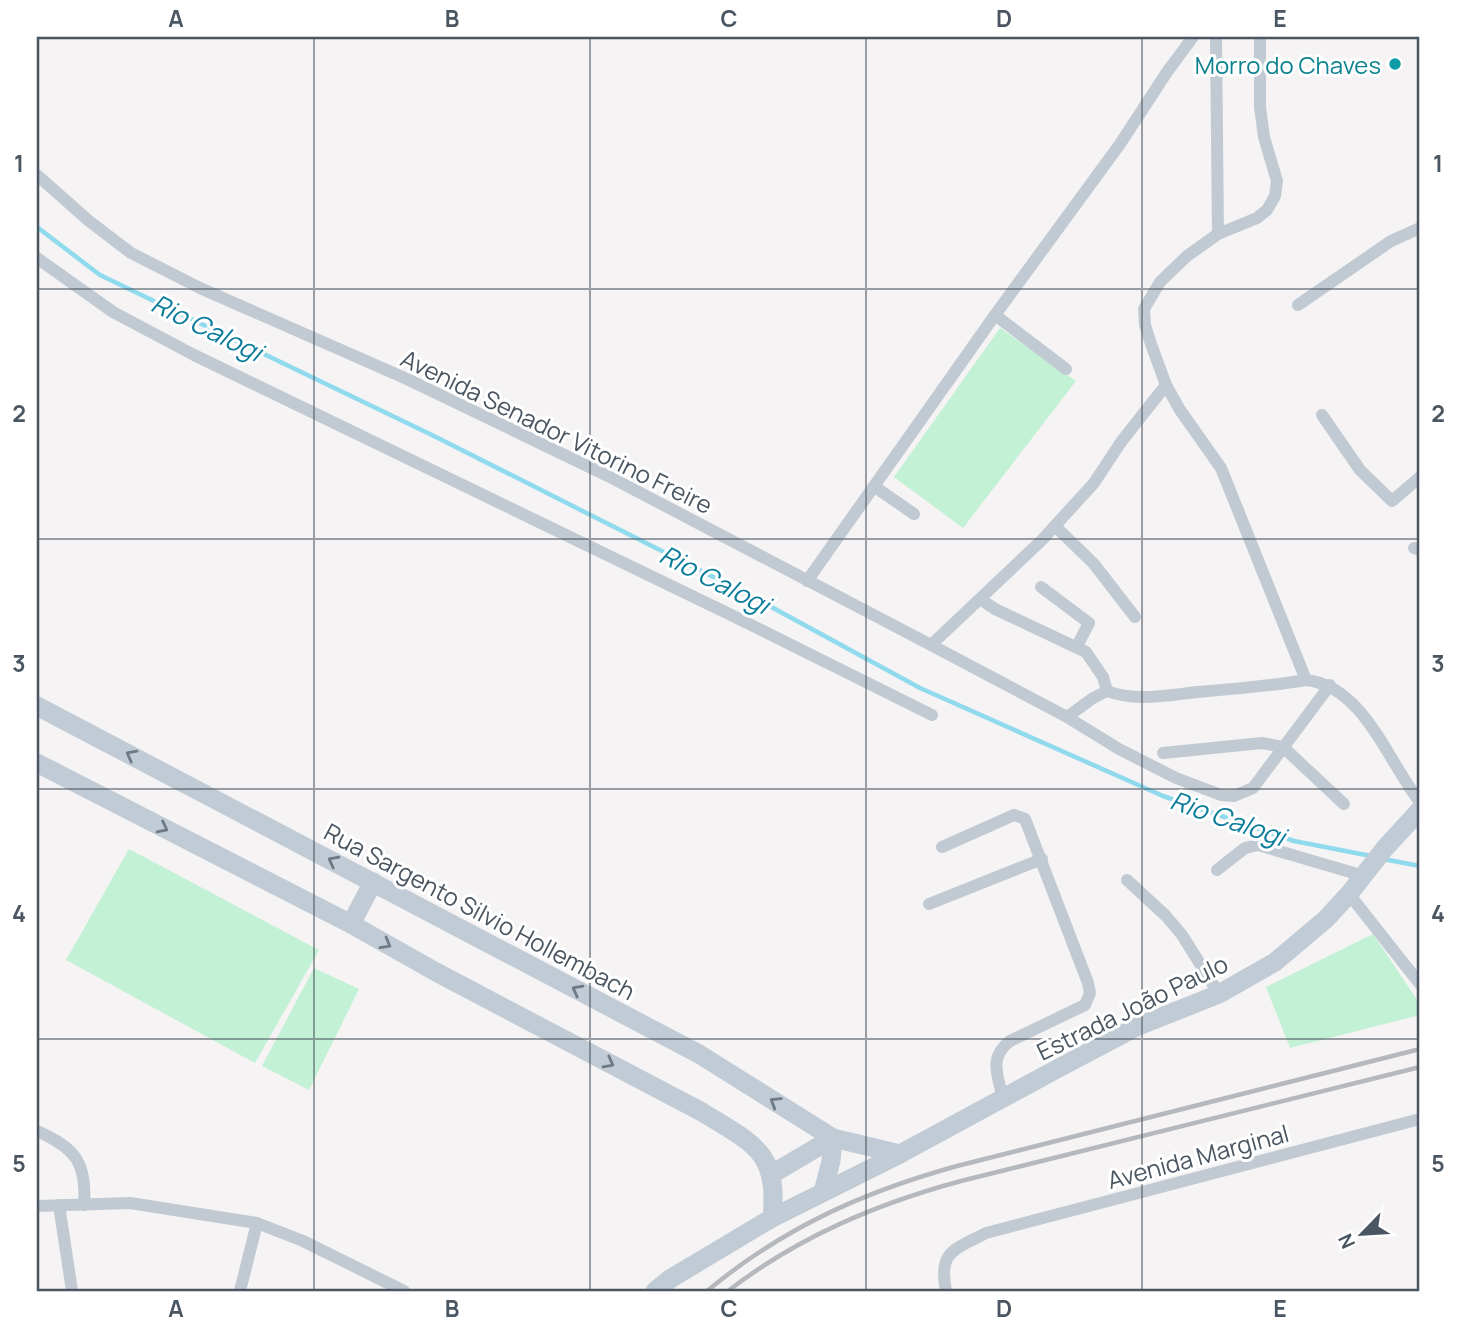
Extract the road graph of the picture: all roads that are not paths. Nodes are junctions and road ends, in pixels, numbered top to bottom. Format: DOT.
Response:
graph roads {
  1 [pos="1193,37"];
  2 [pos="1216,37"];
  3 [pos="1260,37"];
  4 [pos="37,176"];
  5 [pos="1420,228"];
  6 [pos="1218,234"];
  7 [pos="37,258"];
  8 [pos="1298,304"];
  9 [pos="995,315"];
  10 [pos="1066,369"];
  11 [pos="1167,385"];
  12 [pos="1322,415"];
  13 [pos="1420,477"];
  14 [pos="875,487"];
  15 [pos="914,514"];
  16 [pos="1055,526"];
  17 [pos="807,581"];
  18 [pos="1041,587"];
  19 [pos="980,599"];
  20 [pos="1135,617"];
  21 [pos="931,645"];
  22 [pos="1077,646"];
  23 [pos="1306,680"];
  24 [pos="1330,685"];
  25 [pos="1107,691"];
  26 [pos="37,706"];
  27 [pos="932,715"];
  28 [pos="1067,717"];
  29 [pos="1283,747"];
  30 [pos="1163,753"];
  31 [pos="37,763"];
  32 [pos="1420,802"];
  33 [pos="1344,804"];
  34 [pos="1420,810"];
  35 [pos="942,847"];
  36 [pos="1042,859"];
  37 [pos="1217,870"];
  38 [pos="1367,872"];
  39 [pos="1127,880"];
  40 [pos="373,882"];
  41 [pos="1349,894"];
  42 [pos="929,904"];
  43 [pos="351,924"];
  44 [pos="1420,984"];
  45 [pos="1219,994"];
  46 [pos="1003,1099"];
  47 [pos="1420,1119"];
  48 [pos="37,1130"];
  49 [pos="833,1138"];
  50 [pos="900,1154"];
  51 [pos="772,1174"];
  52 [pos="823,1192"];
  53 [pos="59,1205"];
  54 [pos="84,1205"];
  55 [pos="37,1206"];
  56 [pos="772,1218"];
  57 [pos="257,1223"];
  58 [pos="72,1291"];
  59 [pos="240,1291"];
  60 [pos="404,1291"];
  61 [pos="655,1291"];
  62 [pos="946,1291"];
  1 -- 9 [label="street"];
  2 -- 6 [label="street"];
  3 -- 6 [label="street"];
  4 -- 17 [label="street, Avenida Senador Vitorino Freire"];
  5 -- 8 [label="street"];
  6 -- 11 [label="street"];
  7 -- 27 [label="street"];
  9 -- 10 [label="street"];
  9 -- 14 [label="street"];
  11 -- 16 [label="street"];
  11 -- 23 [label="street"];
  12 -- 13 [label="street"];
  14 -- 15 [label="street"];
  14 -- 17 [label="street"];
  16 -- 19 [label="street"];
  16 -- 20 [label="street"];
  17 -- 21 [label="street, Avenida Senador Vitorino Freire"];
  18 -- 22 [label="street"];
  19 -- 21 [label="street"];
  19 -- 22 [label="street"];
  21 -- 28 [label="street, Avenida Senador Vitorino Freire"];
  22 -- 25 [label="street"];
  23 -- 24 [label="street"];
  23 -- 25 [label="street"];
  24 -- 29 [label="street"];
  24 -- 32 [label="street"];
  25 -- 28 [label="street"];
  40 -- 26 [label="main road, Rua Sargento Silvio Hollembach, one-way"];
  28 -- 29 [label="street, Avenida Senador Vitorino Freire"];
  29 -- 30 [label="street"];
  29 -- 33 [label="street"];
  31 -- 43 [label="main road, one-way"];
  34 -- 38 [label="main road, Estrada João Paulo"];
  35 -- 36 [label="street"];
  36 -- 42 [label="street"];
  36 -- 46 [label="street"];
  37 -- 38 [label="street"];
  38 -- 41 [label="main road, Estrada João Paulo"];
  39 -- 45 [label="street"];
  40 -- 43 [label="main road"];
  49 -- 40 [label="main road, Rua Sargento Silvio Hollembach, one-way"];
  41 -- 44 [label="street"];
  41 -- 45 [label="main road, Estrada João Paulo"];
  43 -- 51 [label="main road, one-way"];
  45 -- 46 [label="main road, Estrada João Paulo"];
  46 -- 50 [label="main road, Estrada João Paulo"];
  47 -- 62 [label="street, Avenida Marginal"];
  48 -- 54 [label="street"];
  49 -- 50 [label="main road, Rua Sargento Silvio Hollembach"];
  49 -- 51 [label="main road"];
  49 -- 52 [label="main road"];
  50 -- 52 [label="main road, Estrada João Paulo"];
  51 -- 56 [label="main road"];
  52 -- 56 [label="main road, Estrada João Paulo"];
  53 -- 54 [label="street"];
  53 -- 55 [label="street"];
  53 -- 58 [label="street"];
  54 -- 57 [label="street"];
  56 -- 61 [label="main road, Estrada João Paulo"];
  57 -- 59 [label="street"];
  57 -- 60 [label="street"];
}
